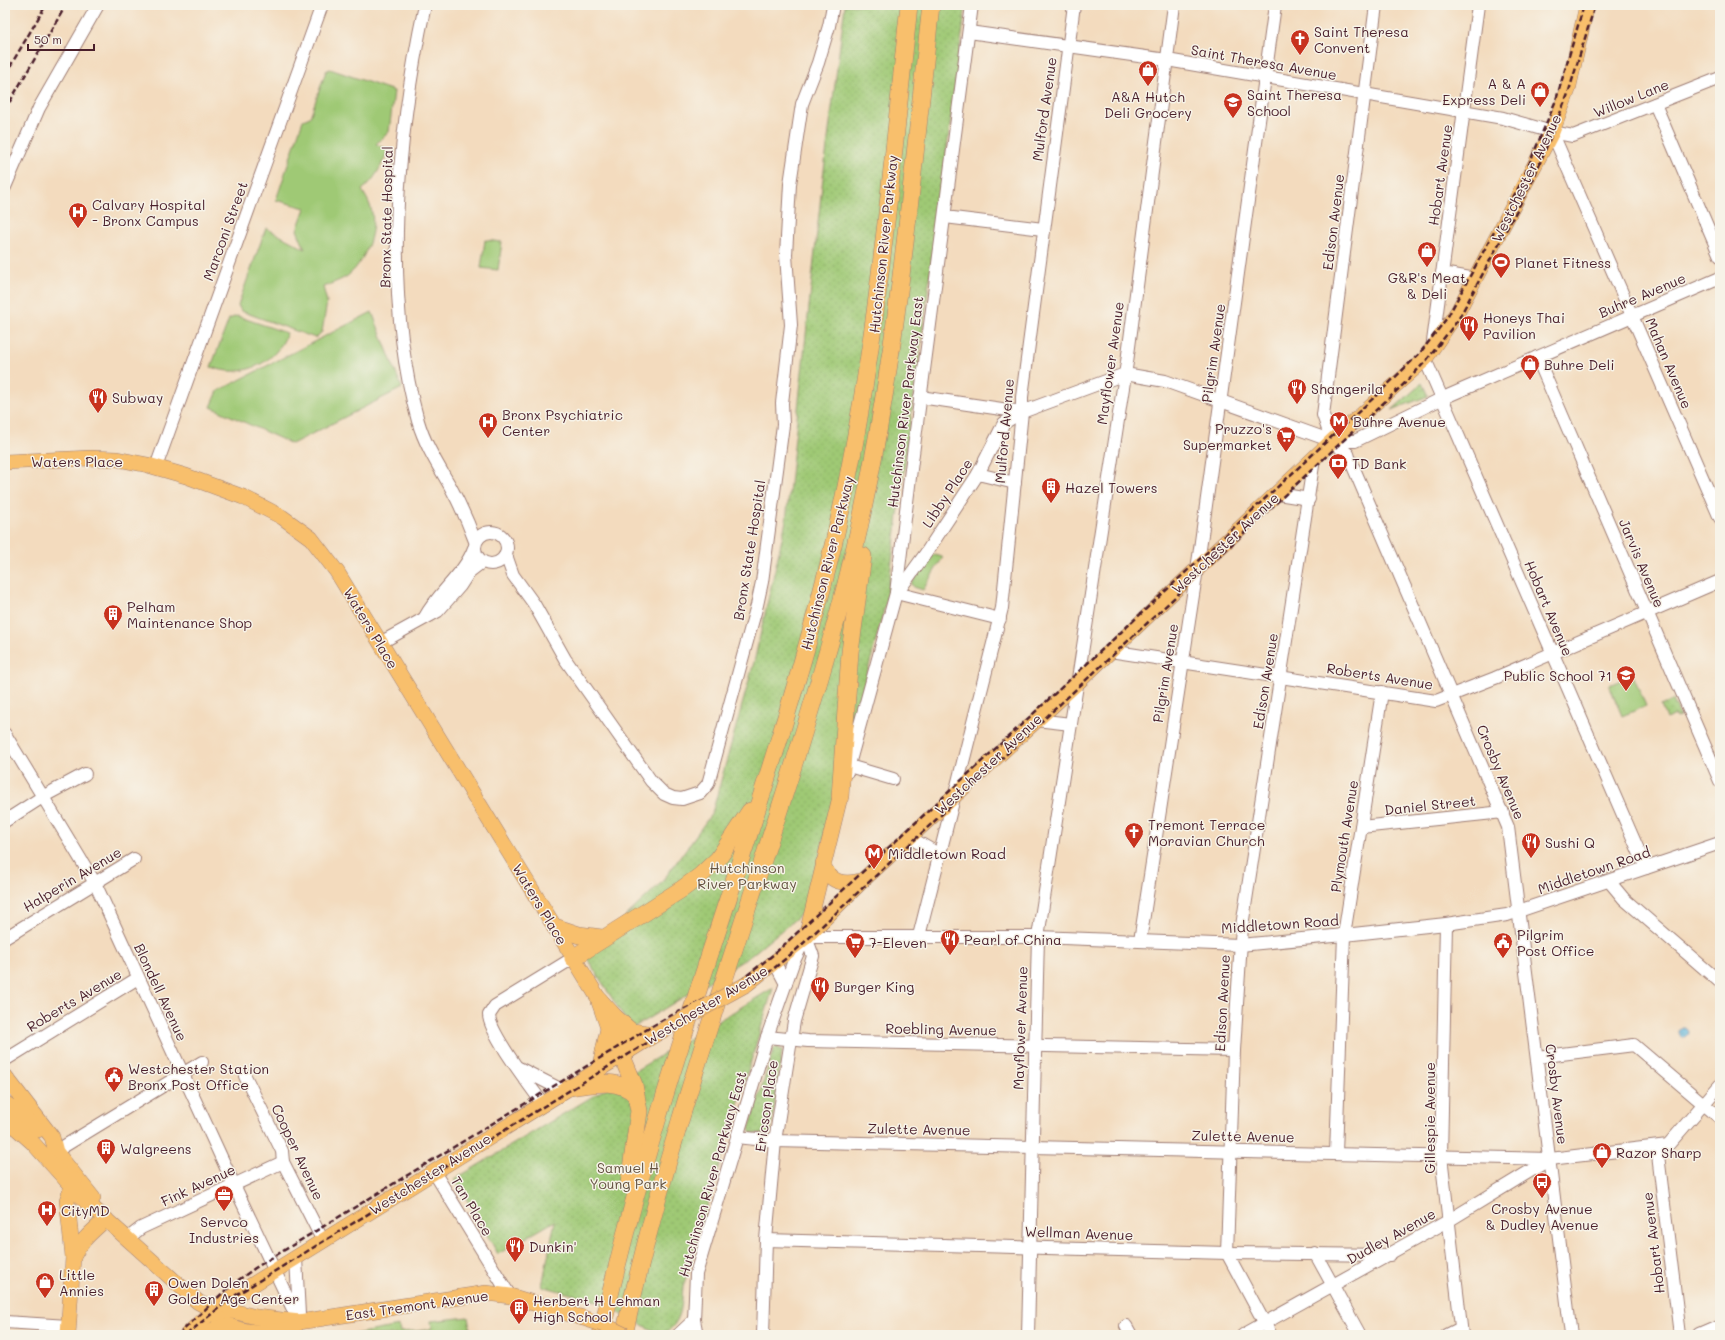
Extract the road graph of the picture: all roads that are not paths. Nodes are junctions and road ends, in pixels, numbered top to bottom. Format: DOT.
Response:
graph roads {
  1 [pos="98,5"];
  2 [pos="322,5"];
  3 [pos="425,5"];
  4 [pos="833,5"];
  5 [pos="909,5"];
  6 [pos="931,5"];
  7 [pos="972,5"];
  8 [pos="1074,5"];
  9 [pos="1174,5"];
  10 [pos="1275,5"];
  11 [pos="1376,5"];
  12 [pos="1478,5"];
  13 [pos="1588,5"];
  14 [pos="969,32"];
  15 [pos="1068,47"];
  16 [pos="1167,60"];
  17 [pos="1266,77"];
  18 [pos="1720,78"];
  19 [pos="1364,94"];
  20 [pos="1655,104"];
  21 [pos="1463,112"];
  22 [pos="1552,132"];
  23 [pos="5,187"];
  24 [pos="944,217"];
  25 [pos="1043,229"];
  26 [pos="1720,256"];
  27 [pos="1442,273"];
  28 [pos="1720,278"];
  29 [pos="1476,279"];
  30 [pos="1633,316"];
  31 [pos="1428,354"];
  32 [pos="1537,357"];
  33 [pos="1125,374"];
  34 [pos="920,397"];
  35 [pos="1442,398"];
  36 [pos="1222,402"];
  37 [pos="1022,412"];
  38 [pos="878,435"];
  39 [pos="1332,441"];
  40 [pos="1314,459"];
  41 [pos="5,462"];
  42 [pos="156,467"];
  43 [pos="978,474"];
  44 [pos="1015,483"];
  45 [pos="1278,494"];
  46 [pos="1309,499"];
  47 [pos="465,515"];
  48 [pos="1720,518"];
  49 [pos="486,532"];
  50 [pos="475,545"];
  51 [pos="506,556"];
  52 [pos="488,563"];
  53 [pos="1197,570"];
  54 [pos="514,575"];
  55 [pos="1720,581"];
  56 [pos="896,594"];
  57 [pos="1647,612"];
  58 [pos="426,617"];
  59 [pos="1000,619"];
  60 [pos="380,643"];
  61 [pos="1110,651"];
  62 [pos="1553,654"];
  63 [pos="1182,661"];
  64 [pos="1281,676"];
  65 [pos="1077,683"];
  66 [pos="1382,692"];
  67 [pos="1452,696"];
  68 [pos="1036,720"];
  69 [pos="1071,724"];
  70 [pos="5,734"];
  71 [pos="849,766"];
  72 [pos="85,774"];
  73 [pos="892,779"];
  74 [pos="1720,781"];
  75 [pos="44,796"];
  76 [pos="760,796"];
  77 [pos="840,797"];
  78 [pos="953,797"];
  79 [pos="1502,812"];
  80 [pos="5,821"];
  81 [pos="1361,827"];
  82 [pos="909,837"];
  83 [pos="1718,846"];
  84 [pos="940,855"];
  85 [pos="134,859"];
  86 [pos="823,863"];
  87 [pos="1646,868"];
  88 [pos="863,880"];
  89 [pos="1608,881"];
  90 [pos="95,883"];
  91 [pos="1519,911"];
  92 [pos="1446,924"];
  93 [pos="554,927"];
  94 [pos="1344,935"];
  95 [pos="920,936"];
  96 [pos="1038,937"];
  97 [pos="5,938"];
  98 [pos="602,938"];
  99 [pos="807,941"];
  100 [pos="1140,941"];
  101 [pos="1240,945"];
  102 [pos="573,958"];
  103 [pos="775,963"];
  104 [pos="138,978"];
  105 [pos="1720,982"];
  106 [pos="786,984"];
  107 [pos="611,1022"];
  108 [pos="656,1034"];
  109 [pos="767,1037"];
  110 [pos="791,1040"];
  111 [pos="1034,1046"];
  112 [pos="1234,1050"];
  113 [pos="625,1054"];
  114 [pos="1536,1057"];
  115 [pos="5,1060"];
  116 [pos="202,1062"];
  117 [pos="516,1067"];
  118 [pos="599,1070"];
  119 [pos="183,1074"];
  120 [pos="5,1076"];
  121 [pos="245,1076"];
  122 [pos="1720,1084"];
  123 [pos="567,1089"];
  124 [pos="636,1095"];
  125 [pos="5,1103"];
  126 [pos="543,1104"];
  127 [pos="1704,1104"];
  128 [pos="5,1118"];
  129 [pos="1720,1118"];
  130 [pos="737,1137"];
  131 [pos="775,1141"];
  132 [pos="1031,1146"];
  133 [pos="1657,1147"];
  134 [pos="51,1151"];
  135 [pos="1232,1151"];
  136 [pos="1336,1153"];
  137 [pos="1441,1156"];
  138 [pos="1550,1159"];
  139 [pos="283,1162"];
  140 [pos="434,1172"];
  141 [pos="74,1182"];
  142 [pos="234,1185"];
  143 [pos="106,1219"];
  144 [pos="1448,1221"];
  145 [pos="127,1239"];
  146 [pos="766,1240"];
  147 [pos="323,1241"];
  148 [pos="623,1244"];
  149 [pos="1030,1247"];
  150 [pos="1227,1253"];
  151 [pos="1315,1253"];
  152 [pos="1390,1255"];
  153 [pos="73,1257"];
  154 [pos="296,1258"];
  155 [pos="276,1271"];
  156 [pos="1332,1286"];
  157 [pos="510,1296"];
  158 [pos="213,1310"];
  159 [pos="694,1320"];
  160 [pos="5,1322"];
  161 [pos="299,1322"];
  162 [pos="1264,1323"];
  163 [pos="228,1326"];
  164 [pos="1720,1326"];
  165 [pos="68,1330"];
  166 [pos="1461,1331"];
  167 [pos="187,1335"];
  168 [pos="205,1335"];
  169 [pos="601,1335"];
  170 [pos="625,1335"];
  171 [pos="678,1335"];
  172 [pos="697,1335"];
  173 [pos="763,1335"];
  174 [pos="1028,1335"];
  175 [pos="1243,1335"];
  176 [pos="1271,1335"];
  177 [pos="1360,1335"];
  178 [pos="1447,1335"];
  179 [pos="1571,1335"];
  180 [pos="1680,1335"];
  181 [pos="1699,1335"];
  1 -- 23 [label="street"];
  2 -- 42 [label="street, Marconi Street"];
  3 -- 47 [label="street, Bronx State Hospital"];
  4 -- 54 [label="street, Bronx State Hospital"];
  5 -- 76 [label="highway, Hutchinson River Parkway"];
  6 -- 38 [label="highway, Hutchinson River Parkway"];
  7 -- 14 [label="street, Hutchinson River Parkway East"];
  8 -- 15 [label="street, Mulford Avenue"];
  9 -- 16 [label="street, Mayflower Avenue"];
  10 -- 17 [label="street, Pilgrim Avenue"];
  11 -- 19 [label="street, Edison Avenue"];
  12 -- 21 [label="street, Hobart Avenue"];
  13 -- 22 [label="main road, Westchester Avenue"];
  14 -- 15 [label="street, Saint Theresa Avenue"];
  14 -- 24 [label="street, Hutchinson River Parkway East"];
  15 -- 16 [label="street, Saint Theresa Avenue"];
  15 -- 25 [label="street, Mulford Avenue"];
  16 -- 17 [label="street, Saint Theresa Avenue"];
  16 -- 33 [label="street, Mayflower Avenue"];
  17 -- 19 [label="street, Saint Theresa Avenue"];
  17 -- 36 [label="street, Pilgrim Avenue"];
  18 -- 20 [label="street, Willow Lane"];
  19 -- 21 [label="street, Saint Theresa Avenue"];
  19 -- 39 [label="street, Edison Avenue"];
  20 -- 22 [label="street, Willow Lane"];
  20 -- 26 [label="street"];
  21 -- 22 [label="street, Saint Theresa Avenue"];
  21 -- 27 [label="street, Hobart Avenue"];
  22 -- 29 [label="main road, Westchester Avenue"];
  22 -- 30 [label="street, Mahan Avenue"];
  24 -- 25 [label="street"];
  24 -- 34 [label="street, Hutchinson River Parkway East"];
  25 -- 37 [label="street, Mulford Avenue"];
  27 -- 29 [label="street"];
  27 -- 31 [label="street, Hobart Avenue"];
  28 -- 30 [label="street, Buhre Avenue"];
  29 -- 31 [label="main road, Westchester Avenue"];
  30 -- 32 [label="street, Buhre Avenue"];
  30 -- 48 [label="street, Mahan Avenue"];
  31 -- 35 [label="street, Hobart Avenue"];
  31 -- 39 [label="main road, Westchester Avenue"];
  32 -- 35 [label="street, Buhre Avenue"];
  32 -- 57 [label="street, Jarvis Avenue"];
  33 -- 36 [label="street, Buhre Avenue"];
  33 -- 37 [label="street"];
  33 -- 65 [label="street, Mayflower Avenue"];
  34 -- 37 [label="street"];
  34 -- 56 [label="street, Hutchinson River Parkway East"];
  35 -- 39 [label="street, Buhre Avenue"];
  35 -- 62 [label="street, Hobart Avenue"];
  36 -- 39 [label="street, Buhre Avenue"];
  36 -- 53 [label="street, Pilgrim Avenue"];
  37 -- 43 [label="street, Libby Place"];
  37 -- 44 [label="street, Mulford Avenue"];
  38 -- 77 [label="highway"];
  38 -- 170 [label="highway, Hutchinson River Parkway"];
  39 -- 40 [label="main road, Westchester Avenue"];
  39 -- 67 [label="street, Crosby Avenue"];
  40 -- 45 [label="main road, Westchester Avenue"];
  40 -- 46 [label="street, Edison Avenue"];
  41 -- 42 [label="main road, Waters Place"];
  42 -- 60 [label="main road, Waters Place"];
  43 -- 44 [label="street"];
  43 -- 56 [label="street, Libby Place"];
  44 -- 59 [label="street, Mulford Avenue"];
  45 -- 46 [label="street"];
  45 -- 53 [label="main road, Westchester Avenue"];
  46 -- 64 [label="street, Edison Avenue"];
  47 -- 49 [label="street, Bronx State Hospital"];
  47 -- 50 [label="street, Bronx State Hospital"];
  49 -- 50 [label="street"];
  49 -- 51 [label="street"];
  50 -- 52 [label="street"];
  50 -- 58 [label="street"];
  51 -- 52 [label="street"];
  51 -- 54 [label="street, Bronx State Hospital"];
  52 -- 54 [label="street, Bronx State Hospital"];
  52 -- 58 [label="street"];
  53 -- 61 [label="main road, Westchester Avenue"];
  53 -- 63 [label="street, Pilgrim Avenue"];
  55 -- 57 [label="street, Roberts Avenue"];
  56 -- 59 [label="street"];
  56 -- 71 [label="street, Hutchinson River Parkway East"];
  57 -- 62 [label="street, Roberts Avenue"];
  57 -- 74 [label="street, Jarvis Avenue"];
  58 -- 60 [label="street"];
  59 -- 78 [label="street, Mulford Avenue"];
  60 -- 93 [label="main road, Waters Place"];
  61 -- 63 [label="street, Roberts Avenue"];
  61 -- 65 [label="main road, Westchester Avenue"];
  62 -- 67 [label="street, Roberts Avenue"];
  62 -- 87 [label="street, Hobart Avenue"];
  63 -- 64 [label="street, Roberts Avenue"];
  63 -- 100 [label="street, Pilgrim Avenue"];
  64 -- 66 [label="street, Roberts Avenue"];
  64 -- 101 [label="street, Edison Avenue"];
  65 -- 68 [label="main road, Westchester Avenue"];
  65 -- 69 [label="street, Mayflower Avenue"];
  66 -- 67 [label="street, Roberts Avenue"];
  66 -- 81 [label="street, Plymouth Avenue"];
  67 -- 79 [label="street, Crosby Avenue"];
  68 -- 69 [label="street"];
  68 -- 78 [label="main road, Westchester Avenue"];
  69 -- 96 [label="street, Mayflower Avenue"];
  70 -- 75 [label="street, Blondell Avenue"];
  71 -- 73 [label="street"];
  71 -- 77 [label="street, Hutchinson River Parkway East"];
  72 -- 75 [label="street"];
  75 -- 80 [label="street"];
  75 -- 90 [label="street, Blondell Avenue"];
  76 -- 98 [label="highway"];
  76 -- 148 [label="highway, Hutchinson River Parkway"];
  77 -- 86 [label="main road"];
  78 -- 82 [label="main road, Westchester Avenue"];
  78 -- 84 [label="street, Mulford Avenue"];
  79 -- 81 [label="street, Daniel Street"];
  79 -- 91 [label="street, Crosby Avenue"];
  81 -- 94 [label="street, Plymouth Avenue"];
  82 -- 84 [label="street"];
  82 -- 88 [label="main road, Westchester Avenue"];
  83 -- 87 [label="street, Middletown Road"];
  84 -- 95 [label="street, Mulford Avenue"];
  85 -- 90 [label="street, Halperin Avenue"];
  86 -- 88 [label="main road"];
  86 -- 99 [label="main road"];
  87 -- 89 [label="street, Middletown Road"];
  88 -- 99 [label="main road, Westchester Avenue"];
  89 -- 91 [label="street, Middletown Road"];
  89 -- 105 [label="street"];
  90 -- 97 [label="street, Halperin Avenue"];
  90 -- 104 [label="street, Blondell Avenue"];
  91 -- 92 [label="street, Middletown Road"];
  91 -- 114 [label="street, Crosby Avenue"];
  92 -- 94 [label="street, Middletown Road"];
  92 -- 137 [label="street, Gillespie Avenue"];
  93 -- 98 [label="highway"];
  93 -- 102 [label="main road, Waters Place"];
  94 -- 101 [label="street, Middletown Road"];
  94 -- 136 [label="street, Plymouth Avenue"];
  95 -- 96 [label="street, Middletown Road"];
  95 -- 99 [label="street, Middletown Road"];
  96 -- 100 [label="street, Middletown Road"];
  96 -- 111 [label="street, Mayflower Avenue"];
  98 -- 102 [label="highway"];
  99 -- 103 [label="main road, Westchester Avenue"];
  99 -- 106 [label="street"];
  99 -- 110 [label="street, Ericson Place"];
  100 -- 101 [label="street, Middletown Road"];
  101 -- 112 [label="street, Edison Avenue"];
  102 -- 107 [label="main road, Waters Place"];
  102 -- 117 [label="street"];
  103 -- 106 [label="street"];
  103 -- 108 [label="main road, Westchester Avenue, bridge"];
  104 -- 115 [label="street, Roberts Avenue"];
  104 -- 119 [label="street, Blondell Avenue"];
  106 -- 109 [label="street"];
  107 -- 108 [label="main road"];
  107 -- 113 [label="main road, Waters Place"];
  107 -- 118 [label="main road"];
  108 -- 113 [label="main road, Westchester Avenue"];
  109 -- 110 [label="street, Roebling Avenue"];
  109 -- 130 [label="street, Hutchinson River Parkway East"];
  110 -- 111 [label="street, Roebling Avenue"];
  110 -- 131 [label="street, Ericson Place"];
  111 -- 112 [label="street, Roebling Avenue"];
  111 -- 132 [label="street, Mayflower Avenue"];
  112 -- 135 [label="street, Edison Avenue"];
  113 -- 118 [label="main road, Westchester Avenue"];
  113 -- 124 [label="highway"];
  114 -- 127 [label="street"];
  114 -- 138 [label="street, Crosby Avenue"];
  116 -- 119 [label="street"];
  117 -- 123 [label="street"];
  117 -- 126 [label="street"];
  118 -- 123 [label="main road, Westchester Avenue"];
  119 -- 134 [label="street"];
  119 -- 142 [label="street, Blondell Avenue"];
  120 -- 134 [label="main road"];
  121 -- 139 [label="street, Cooper Avenue"];
  122 -- 127 [label="street, Zulette Avenue"];
  123 -- 124 [label="highway"];
  123 -- 126 [label="main road, Westchester Avenue"];
  124 -- 148 [label="highway"];
  125 -- 134 [label="main road"];
  126 -- 140 [label="main road, Westchester Avenue"];
  127 -- 129 [label="street"];
  127 -- 133 [label="street, Zulette Avenue"];
  128 -- 134 [label="main road"];
  130 -- 131 [label="street, Zulette Avenue"];
  130 -- 159 [label="street, Hutchinson River Parkway East"];
  131 -- 132 [label="street, Zulette Avenue"];
  131 -- 146 [label="street, Ericson Place"];
  132 -- 135 [label="street, Zulette Avenue"];
  132 -- 149 [label="street, Mayflower Avenue"];
  133 -- 138 [label="street, Zulette Avenue"];
  133 -- 180 [label="street, Hobart Avenue"];
  134 -- 141 [label="main road"];
  135 -- 136 [label="street, Zulette Avenue"];
  135 -- 150 [label="street, Edison Avenue"];
  136 -- 137 [label="street, Zulette Avenue"];
  137 -- 138 [label="street, Zulette Avenue"];
  137 -- 144 [label="street, Gillespie Avenue"];
  138 -- 144 [label="street, Dudley Avenue"];
  138 -- 179 [label="street, Crosby Avenue"];
  139 -- 142 [label="street, Fink Avenue"];
  139 -- 147 [label="street, Cooper Avenue"];
  140 -- 147 [label="main road, Westchester Avenue"];
  140 -- 157 [label="street, Tan Place"];
  141 -- 143 [label="main road"];
  141 -- 153 [label="main road"];
  142 -- 145 [label="street, Fink Avenue"];
  142 -- 155 [label="street, Blondell Avenue"];
  143 -- 145 [label="main road"];
  143 -- 153 [label="main road"];
  144 -- 152 [label="street, Dudley Avenue"];
  144 -- 166 [label="street, Gillespie Avenue"];
  145 -- 158 [label="main road"];
  146 -- 149 [label="street, Wellman Avenue"];
  146 -- 173 [label="street, Ericson Place"];
  147 -- 154 [label="main road, Westchester Avenue"];
  148 -- 169 [label="highway, Hutchinson River Parkway"];
  149 -- 150 [label="street, Wellman Avenue"];
  149 -- 174 [label="street, Mayflower Avenue"];
  150 -- 151 [label="street, Wellman Avenue"];
  150 -- 162 [label="street"];
  151 -- 152 [label="street, Wellman Avenue"];
  151 -- 156 [label="street"];
  152 -- 156 [label="street, Dudley Avenue"];
  153 -- 165 [label="main road"];
  154 -- 155 [label="main road, Westchester Avenue"];
  154 -- 161 [label="street"];
  155 -- 158 [label="main road, Westchester Avenue"];
  155 -- 161 [label="street, Blondell Avenue"];
  156 -- 162 [label="street, Dudley Avenue"];
  156 -- 177 [label="street"];
  157 -- 161 [label="main road, East Tremont Avenue"];
  157 -- 170 [label="main road, East Tremont Avenue, bridge"];
  158 -- 161 [label="main road, East Tremont Avenue"];
  158 -- 163 [label="main road, East Tremont Avenue"];
  158 -- 167 [label="main road, Westchester Avenue"];
  159 -- 171 [label="street"];
  159 -- 172 [label="street, Hutchinson River Parkway East"];
  160 -- 165 [label="street"];
  161 -- 163 [label="main road, East Tremont Avenue"];
  162 -- 175 [label="street, Dudley Avenue"];
  162 -- 176 [label="street"];
  163 -- 168 [label="main road"];
  164 -- 181 [label="street"];
  166 -- 178 [label="street"];
}
